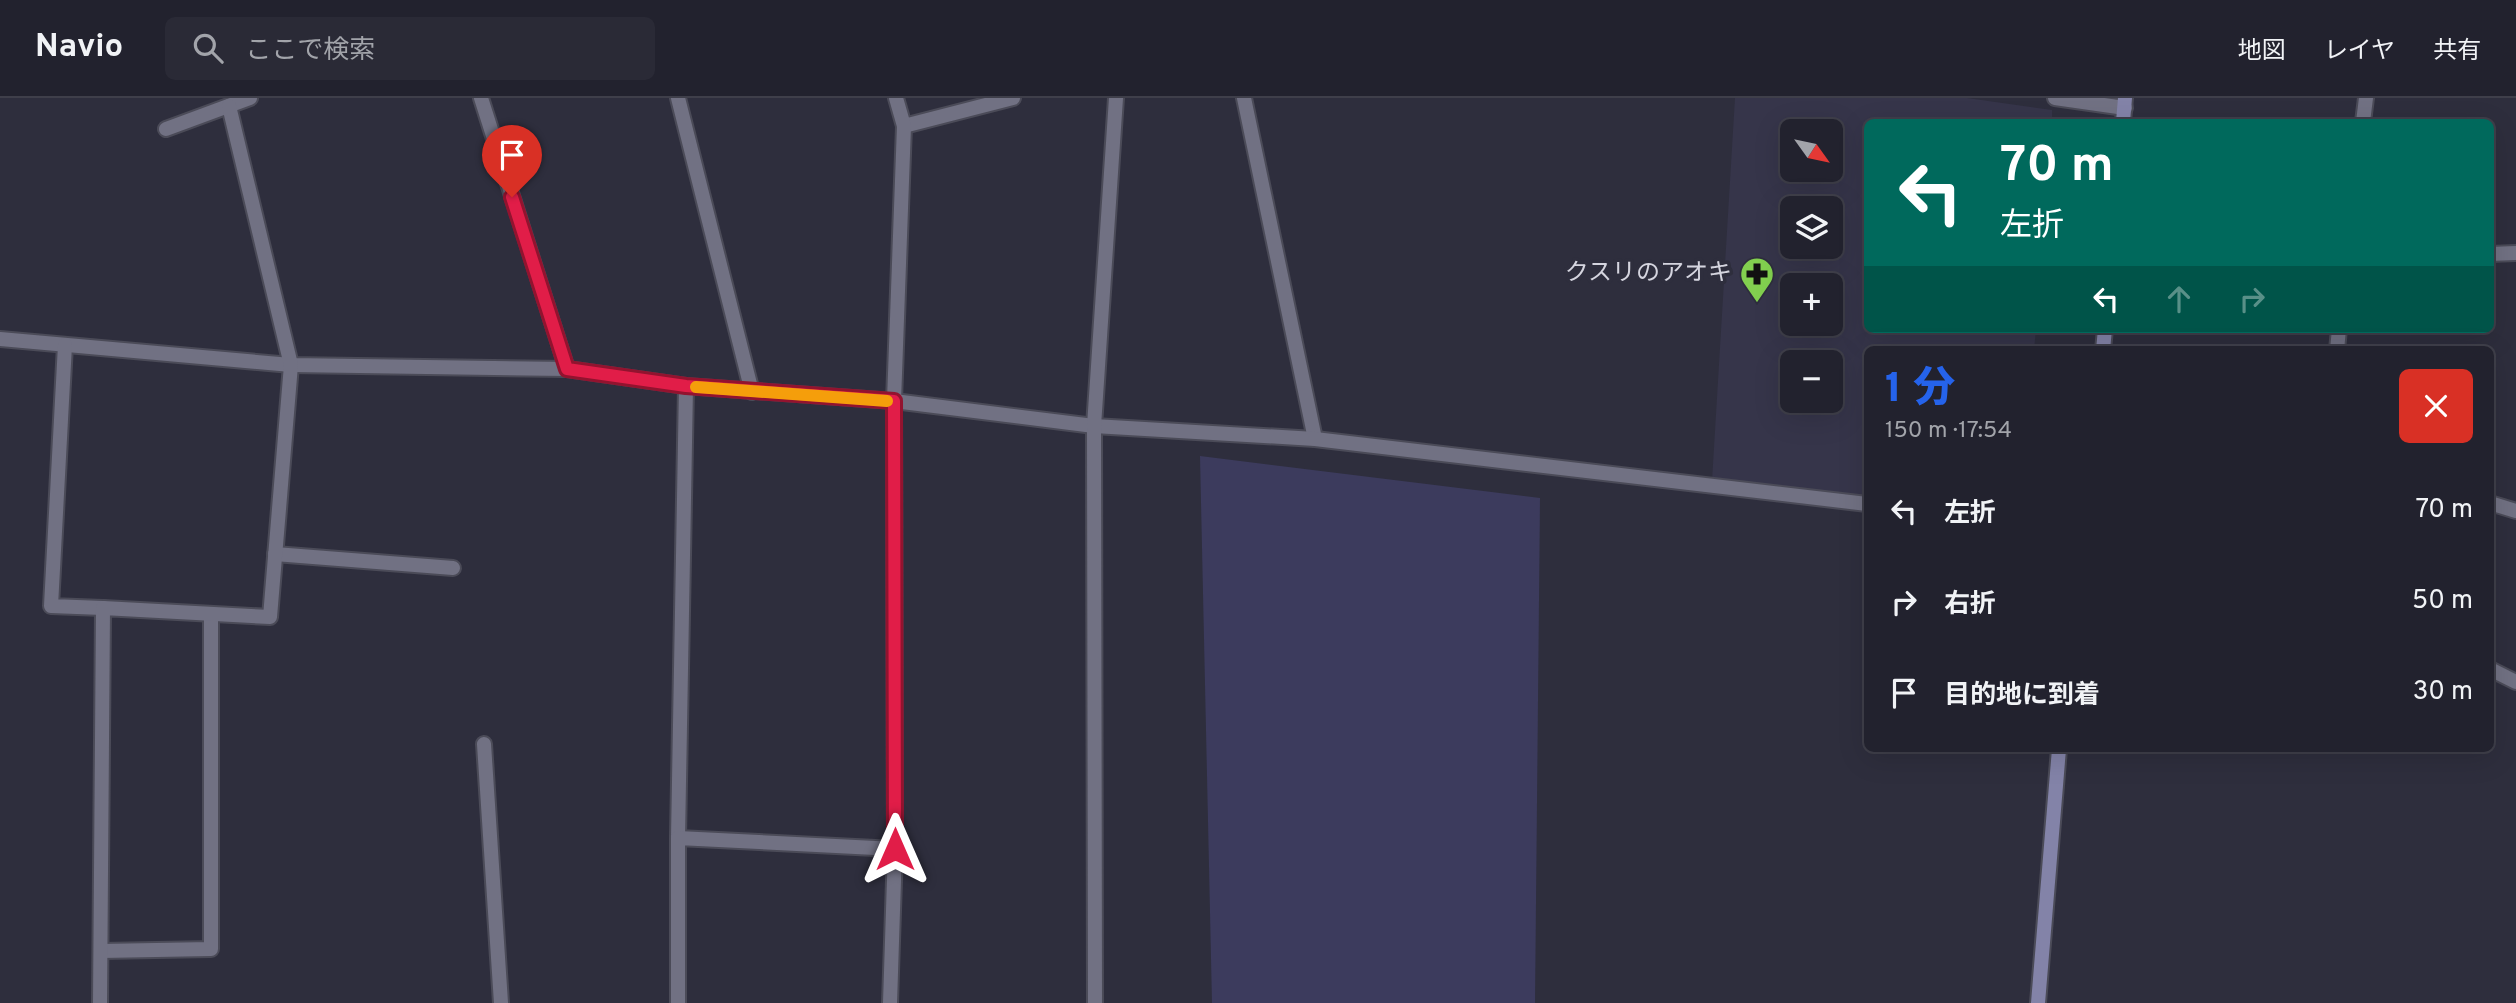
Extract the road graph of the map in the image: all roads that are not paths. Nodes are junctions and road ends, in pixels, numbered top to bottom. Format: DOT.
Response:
graph roads {
  1 [pos="250,98"];
  2 [pos="481,98"];
  3 [pos="678,98"];
  4 [pos="896,98"];
  5 [pos="1013,98"];
  6 [pos="1116,98"];
  7 [pos="1244,98"];
  8 [pos="2055,98"];
  9 [pos="2365,98"];
  10 [pos="229,106"];
  11 [pos="2124,110"];
  12 [pos="2362,119"];
  13 [pos="904,126"];
  14 [pos="166,129"];
  15 [pos="2516,253"];
  16 [pos="2494,254"];
  17 [pos="0,339"];
  18 [pos="65,345"];
  19 [pos="291,365"];
  20 [pos="567,369"];
  21 [pos="686,386"];
  22 [pos="752,392"];
  23 [pos="894,401"];
  24 [pos="1094,426"];
  25 [pos="1315,439"];
  26 [pos="1864,504"];
  27 [pos="2494,504"];
  28 [pos="2516,511"];
  29 [pos="275,554"];
  30 [pos="453,568"];
  31 [pos="103,608"];
  32 [pos="211,614"];
  33 [pos="2494,671"];
  34 [pos="2516,681"];
  35 [pos="484,744"];
  36 [pos="2059,752"];
  37 [pos="678,838"];
  38 [pos="895,849"];
  39 [pos="101,951"];
  40 [pos="100,1003"];
  41 [pos="501,1003"];
  42 [pos="678,1003"];
  43 [pos="890,1003"];
  44 [pos="1095,1003"];
  45 [pos="2038,1003"];
  1 -- 10 [label="street"];
  2 -- 20 [label="street"];
  3 -- 22 [label="street"];
  4 -- 13 [label="street"];
  5 -- 13 [label="street"];
  6 -- 24 [label="street"];
  7 -- 25 [label="street"];
  8 -- 11 [label="street"];
  9 -- 12 [label="street"];
  10 -- 14 [label="street"];
  10 -- 19 [label="street"];
  13 -- 23 [label="street"];
  15 -- 16 [label="street"];
  17 -- 18 [label="street"];
  18 -- 19 [label="street"];
  18 -- 31 [label="street"];
  19 -- 20 [label="street"];
  19 -- 29 [label="street"];
  20 -- 21 [label="street"];
  21 -- 22 [label="street"];
  21 -- 37 [label="street"];
  22 -- 23 [label="street"];
  23 -- 24 [label="street"];
  23 -- 38 [label="street"];
  24 -- 25 [label="street"];
  24 -- 44 [label="street"];
  25 -- 26 [label="street"];
  27 -- 28 [label="street"];
  29 -- 30 [label="street"];
  29 -- 32 [label="street"];
  31 -- 32 [label="street"];
  31 -- 39 [label="street"];
  32 -- 39 [label="street"];
  33 -- 34 [label="street"];
  35 -- 41 [label="street"];
  36 -- 45 [label="street"];
  37 -- 38 [label="street"];
  37 -- 42 [label="street"];
  38 -- 43 [label="street"];
  39 -- 40 [label="street"];
}
